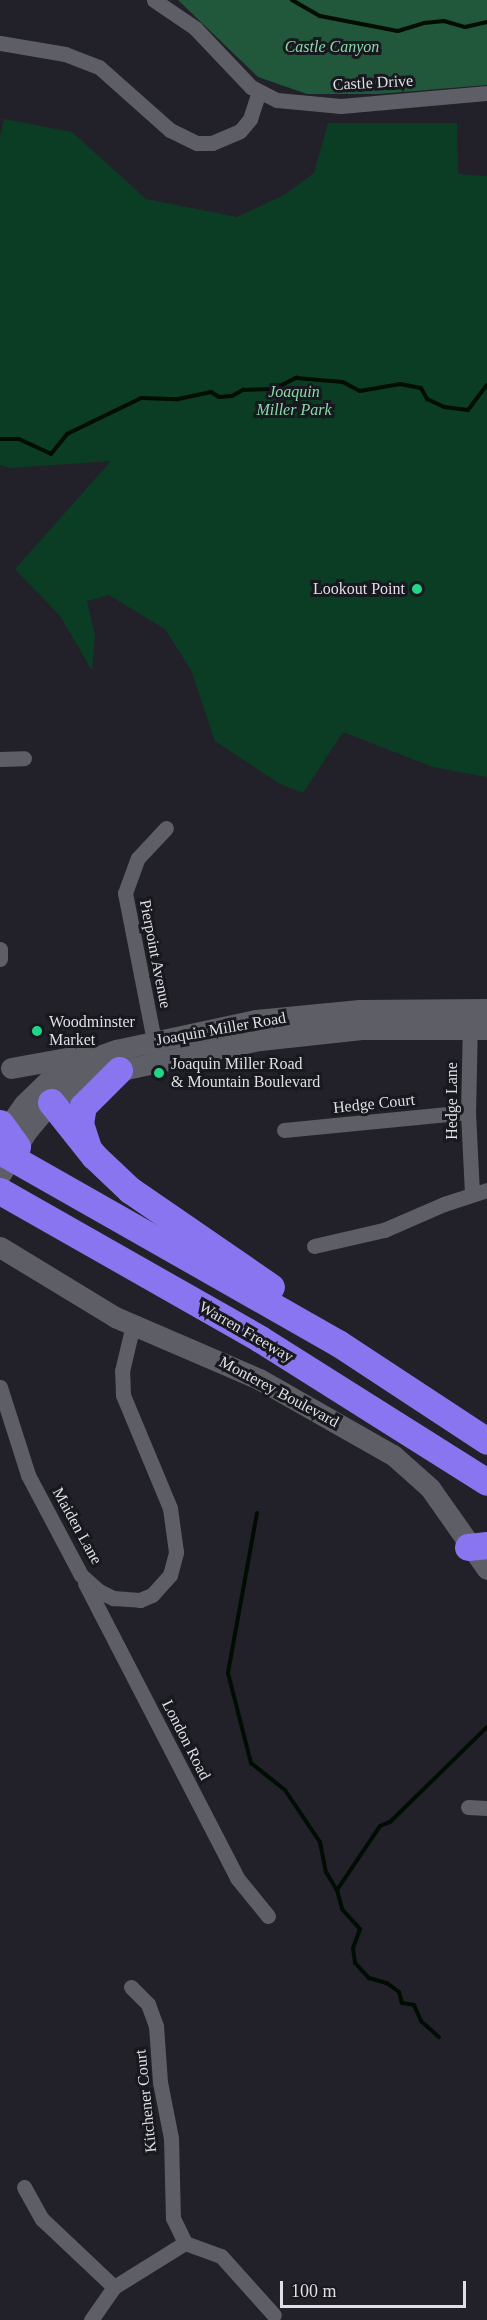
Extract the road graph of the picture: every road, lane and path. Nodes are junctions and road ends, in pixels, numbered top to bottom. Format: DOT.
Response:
graph roads {
  1 [pos="154,0"];
  2 [pos="0,42"];
  3 [pos="259,93"];
  4 [pos="487,93"];
  5 [pos="24,758"];
  6 [pos="0,759"];
  7 [pos="166,828"];
  8 [pos="0,949"];
  9 [pos="0,959"];
  10 [pos="479,1019"];
  11 [pos="154,1041"];
  12 [pos="118,1060"];
  13 [pos="160,1062"];
  14 [pos="5,1066"];
  15 [pos="44,1096"];
  16 [pos="468,1112"];
  17 [pos="284,1130"];
  18 [pos="4,1137"];
  19 [pos="94,1156"];
  20 [pos="0,1175"];
  21 [pos="0,1191"];
  22 [pos="479,1192"];
  23 [pos="314,1246"];
  24 [pos="0,1247"];
  25 [pos="133,1325"];
  26 [pos="338,1343"];
  27 [pos="0,1387"];
  28 [pos="487,1441"];
  29 [pos="487,1482"];
  30 [pos="478,1546"];
  31 [pos="487,1569"];
  32 [pos="81,1575"];
  33 [pos="468,1807"];
  34 [pos="487,1808"];
  35 [pos="268,1916"];
  36 [pos="131,1987"];
  37 [pos="24,2187"];
  38 [pos="185,2243"];
  39 [pos="114,2287"];
  40 [pos="274,2315"];
  41 [pos="91,2320"];
  1 -- 3 [label="street"];
  2 -- 3 [label="street"];
  3 -- 4 [label="street, Castle Drive"];
  5 -- 6 [label="street"];
  7 -- 11 [label="street, Pierpoint Avenue"];
  8 -- 9 [label="street"];
  10 -- 11 [label="main road, Joaquin Miller Road"];
  10 -- 13 [label="main road, Joaquin Miller Road"];
  10 -- 16 [label="street, Hedge Lane"];
  11 -- 12 [label="main road, Joaquin Miller Road"];
  11 -- 13 [label="street, Pierpoint Avenue"];
  12 -- 13 [label="main road, Joaquin Miller Road"];
  12 -- 14 [label="main road"];
  12 -- 15 [label="main road, Joaquin Miller Road"];
  12 -- 19 [label="highway"];
  14 -- 15 [label="main road"];
  15 -- 18 [label="main road, Joaquin Miller Road"];
  15 -- 19 [label="highway"];
  16 -- 17 [label="street, Hedge Court"];
  16 -- 22 [label="street, Hedge Lane"];
  18 -- 20 [label="main road, Joaquin Miller Road"];
  18 -- 26 [label="highway"];
  19 -- 26 [label="highway"];
  21 -- 29 [label="highway, Warren Freeway"];
  22 -- 23 [label="street"];
  24 -- 25 [label="main road, Monterey Boulevard"];
  25 -- 30 [label="main road, Monterey Boulevard"];
  25 -- 32 [label="street, Maiden Lane"];
  26 -- 28 [label="highway"];
  27 -- 32 [label="street, Maiden Lane"];
  30 -- 31 [label="main road, Monterey Boulevard"];
  32 -- 35 [label="street, London Road"];
  33 -- 34 [label="street"];
  36 -- 38 [label="street, Kitchener Court"];
  37 -- 39 [label="street"];
  38 -- 39 [label="street"];
  38 -- 40 [label="street"];
  39 -- 41 [label="street"];
}
